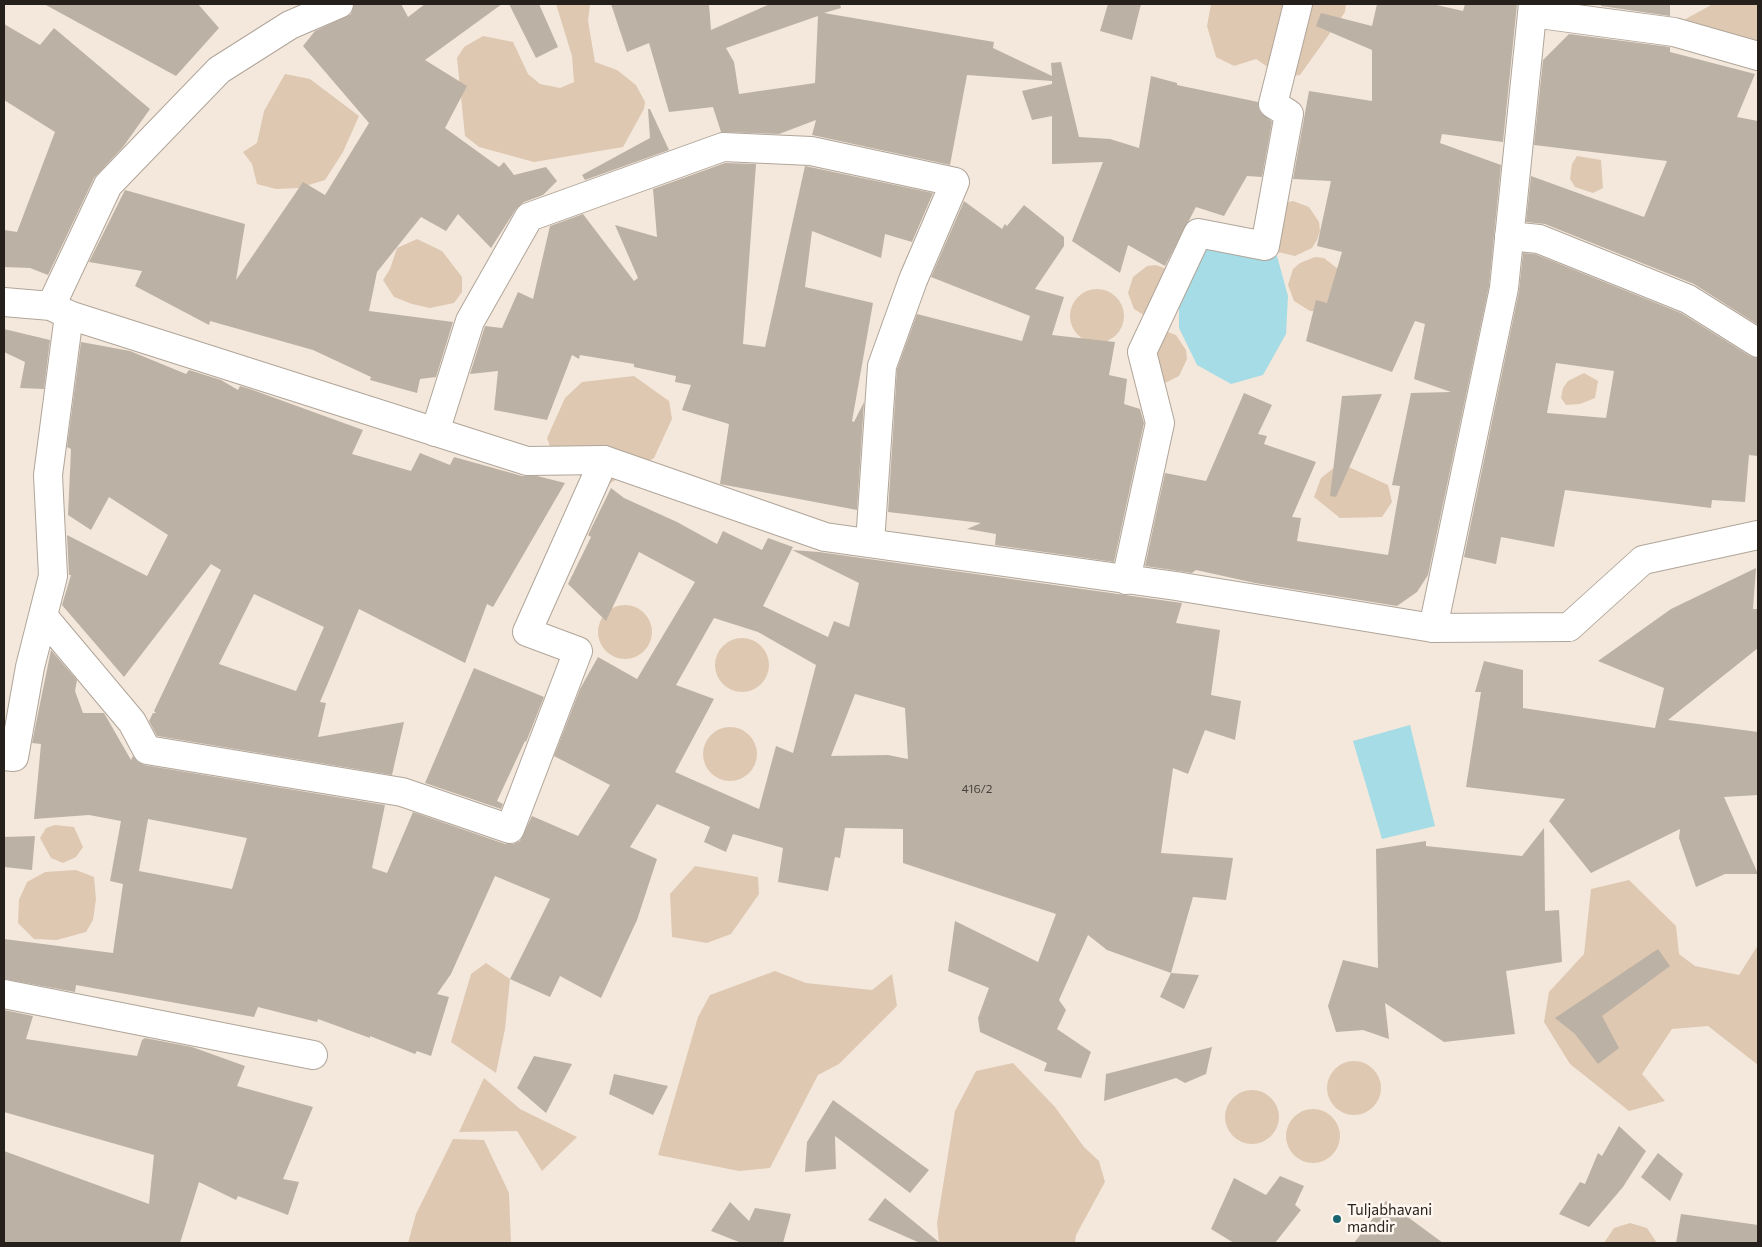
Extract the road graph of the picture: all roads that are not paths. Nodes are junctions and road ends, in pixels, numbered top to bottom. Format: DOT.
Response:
graph roads {
  1 [pos="340,4"];
  2 [pos="1298,4"];
  3 [pos="1532,8"];
  4 [pos="1758,56"];
  5 [pos="1509,236"];
  6 [pos="4,302"];
  7 [pos="60,311"];
  8 [pos="1758,343"];
  9 [pos="435,432"];
  10 [pos="604,460"];
  11 [pos="1758,535"];
  12 [pos="870,543"];
  13 [pos="1126,580"];
  14 [pos="43,616"];
  15 [pos="1432,628"];
  16 [pos="4,756"];
  17 [pos="4,994"];
  18 [pos="312,1055"];
  1 -- 7 [label="street"];
  2 -- 13 [label="street"];
  3 -- 4 [label="street"];
  3 -- 5 [label="street"];
  5 -- 8 [label="street"];
  5 -- 15 [label="street"];
  6 -- 7 [label="street"];
  7 -- 9 [label="street"];
  7 -- 14 [label="street"];
  9 -- 10 [label="street"];
  9 -- 12 [label="street"];
  10 -- 12 [label="street"];
  10 -- 14 [label="street"];
  11 -- 15 [label="street"];
  12 -- 13 [label="street"];
  13 -- 15 [label="street"];
  14 -- 16 [label="street"];
  17 -- 18 [label="street"];
}
